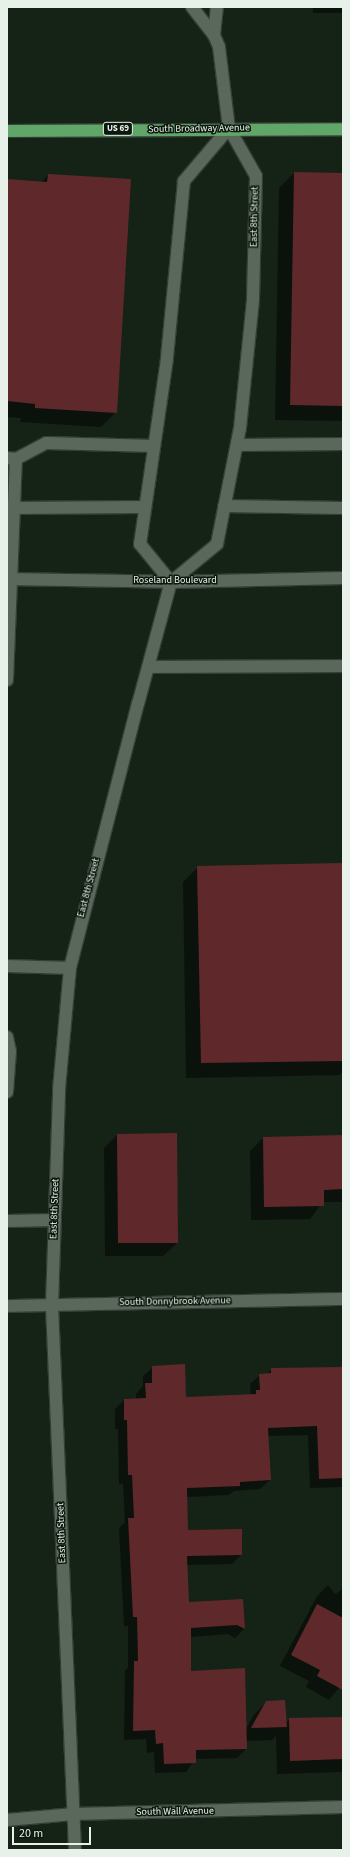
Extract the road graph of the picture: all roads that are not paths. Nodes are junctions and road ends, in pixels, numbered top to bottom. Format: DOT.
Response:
graph roads {
  1 [pos="192,7"];
  2 [pos="217,7"];
  3 [pos="214,35"];
  4 [pos="229,128"];
  5 [pos="343,128"];
  6 [pos="7,131"];
  7 [pos="343,444"];
  8 [pos="237,445"];
  9 [pos="154,446"];
  10 [pos="12,458"];
  11 [pos="224,506"];
  12 [pos="145,507"];
  13 [pos="11,508"];
  14 [pos="343,508"];
  15 [pos="343,578"];
  16 [pos="9,579"];
  17 [pos="171,582"];
  18 [pos="8,633"];
  19 [pos="343,666"];
  20 [pos="148,667"];
  21 [pos="7,680"];
  22 [pos="7,966"];
  23 [pos="70,968"];
  24 [pos="7,1037"];
  25 [pos="7,1092"];
  26 [pos="55,1220"];
  27 [pos="7,1221"];
  28 [pos="343,1299"];
  29 [pos="52,1304"];
  30 [pos="7,1306"];
  31 [pos="343,1807"];
  32 [pos="74,1814"];
  33 [pos="7,1820"];
  34 [pos="75,1850"];
  1 -- 3 [label="street"];
  2 -- 3 [label="street"];
  3 -- 4 [label="street"];
  4 -- 5 [label="main road, South Broadway Avenue / US 69"];
  4 -- 6 [label="main road, South Broadway Avenue / US 69"];
  4 -- 8 [label="street, East 8th Street"];
  4 -- 9 [label="street"];
  7 -- 8 [label="street"];
  8 -- 11 [label="street, East 8th Street"];
  9 -- 10 [label="street"];
  9 -- 12 [label="street"];
  10 -- 13 [label="street"];
  11 -- 14 [label="street"];
  11 -- 17 [label="street, East 8th Street"];
  12 -- 13 [label="street"];
  12 -- 17 [label="street"];
  13 -- 16 [label="street"];
  15 -- 17 [label="street, Roseland Boulevard"];
  16 -- 17 [label="street, Roseland Boulevard"];
  16 -- 18 [label="street"];
  17 -- 20 [label="street, East 8th Street"];
  18 -- 21 [label="street"];
  19 -- 20 [label="street"];
  20 -- 23 [label="street, East 8th Street"];
  22 -- 23 [label="street"];
  23 -- 26 [label="street, East 8th Street"];
  24 -- 25 [label="street"];
  26 -- 27 [label="street"];
  26 -- 29 [label="street, East 8th Street"];
  28 -- 29 [label="street, South Donnybrook Avenue"];
  29 -- 30 [label="street, South Donnybrook Avenue"];
  29 -- 32 [label="street, East 8th Street"];
  31 -- 32 [label="street, South Wall Avenue"];
  32 -- 33 [label="street, South Wall Avenue"];
  32 -- 34 [label="street, East 8th Street"];
}
